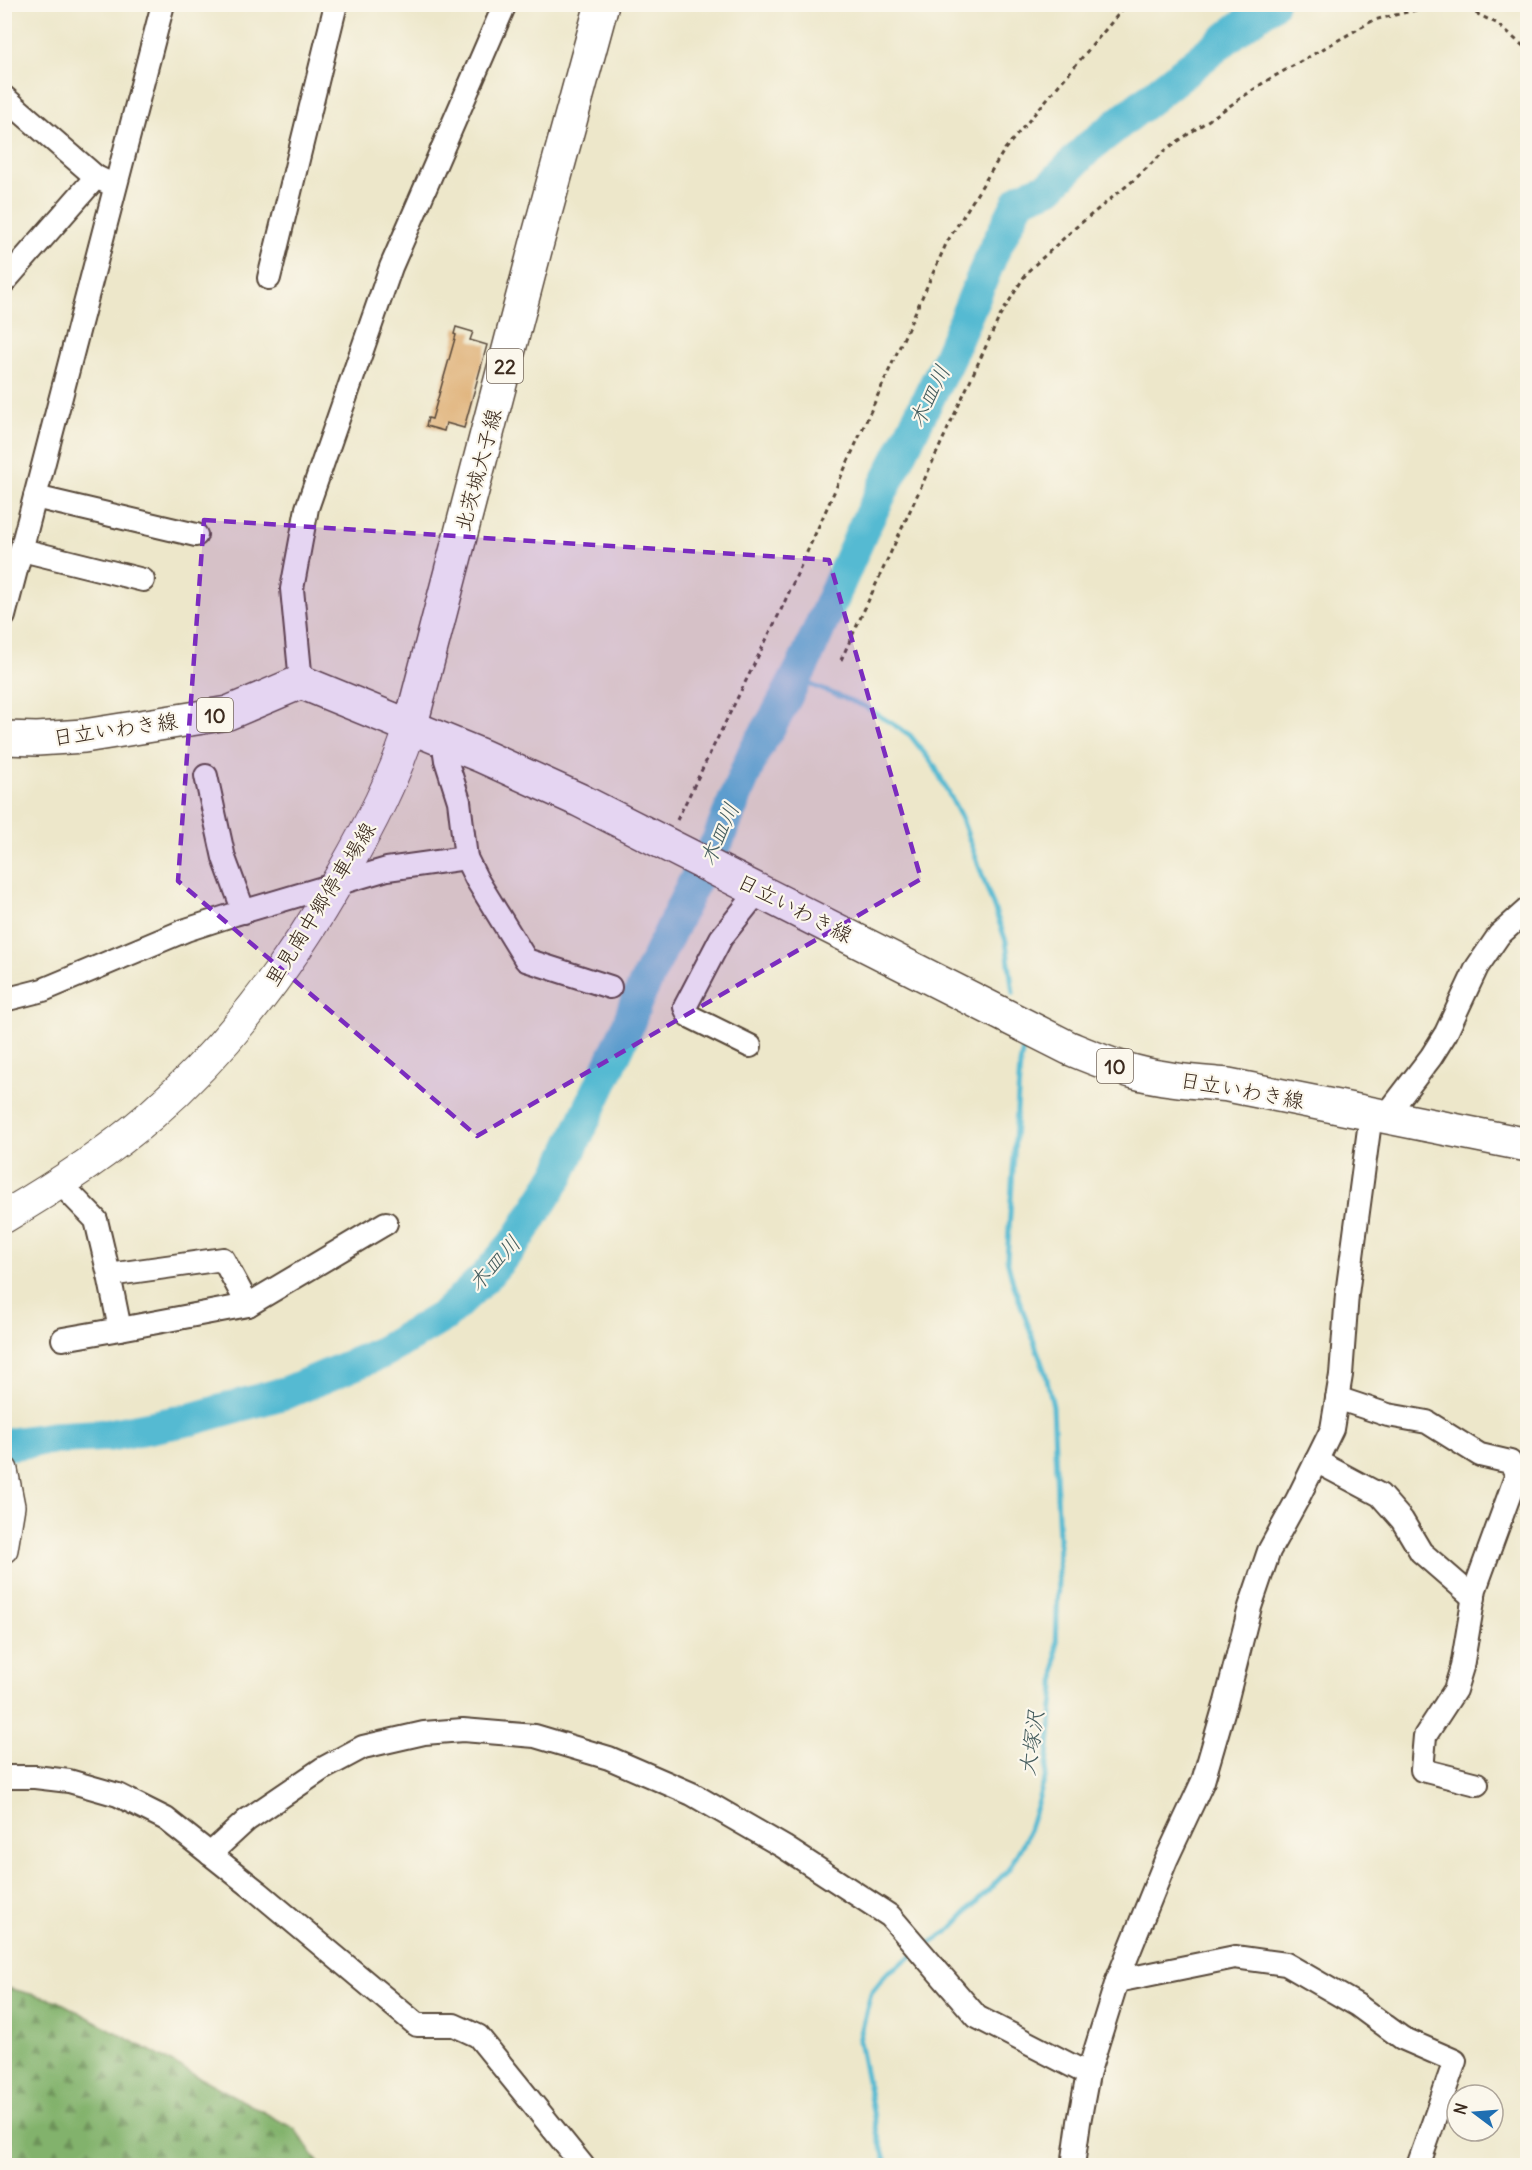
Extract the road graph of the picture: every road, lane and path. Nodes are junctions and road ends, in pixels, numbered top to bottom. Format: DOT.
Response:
graph roads {
  1 [pos="163,4"];
  2 [pos="336,4"];
  3 [pos="505,4"];
  4 [pos="602,4"];
  5 [pos="1127,4"];
  6 [pos="1441,4"];
  7 [pos="1527,50"];
  8 [pos="4,97"];
  9 [pos="105,182"];
  10 [pos="269,278"];
  11 [pos="4,282"];
  12 [pos="35,497"];
  13 [pos="196,535"];
  14 [pos="22,549"];
  15 [pos="143,580"];
  16 [pos="4,616"];
  17 [pos="841,660"];
  18 [pos="301,682"];
  19 [pos="410,728"];
  20 [pos="4,738"];
  21 [pos="443,740"];
  22 [pos="206,776"];
  23 [pos="672,846"];
  24 [pos="466,858"];
  25 [pos="749,884"];
  26 [pos="336,885"];
  27 [pos="1527,909"];
  28 [pos="244,912"];
  29 [pos="610,987"];
  30 [pos="4,1000"];
  31 [pos="750,1046"];
  32 [pos="1378,1115"];
  33 [pos="1527,1145"];
  34 [pos="60,1183"];
  35 [pos="4,1217"];
  36 [pos="386,1223"];
  37 [pos="109,1275"];
  38 [pos="248,1305"];
  39 [pos="120,1329"];
  40 [pos="63,1340"];
  41 [pos="1337,1398"];
  42 [pos="1316,1461"];
  43 [pos="4,1470"];
  44 [pos="4,1549"];
  45 [pos="1474,1598"];
  46 [pos="4,1778"];
  47 [pos="1478,1784"];
  48 [pos="210,1854"];
  49 [pos="1117,1981"];
  50 [pos="1088,2074"];
  51 [pos="583,2166"];
  52 [pos="1073,2166"];
  53 [pos="1418,2166"];
  1 -- 9 [label="street"];
  2 -- 10 [label="street"];
  3 -- 18 [label="street"];
  4 -- 19 [label="main road, 北茨城大子線 / 22"];
  5 -- 23 [label="path"];
  6 -- 7 [label="path"];
  6 -- 17 [label="path"];
  8 -- 9 [label="street"];
  9 -- 11 [label="street"];
  9 -- 12 [label="street"];
  12 -- 13 [label="street"];
  12 -- 14 [label="street"];
  14 -- 15 [label="street"];
  14 -- 16 [label="street"];
  18 -- 19 [label="main road, 日立いわき線 / 10"];
  18 -- 20 [label="main road, 日立いわき線 / 10"];
  19 -- 21 [label="main road, 日立いわき線 / 10"];
  19 -- 26 [label="main road, 里見南中郷停車場線"];
  21 -- 23 [label="main road, 日立いわき線 / 10"];
  21 -- 24 [label="street"];
  22 -- 28 [label="street"];
  23 -- 25 [label="main road, 日立いわき線 / 10"];
  24 -- 26 [label="street"];
  24 -- 29 [label="street"];
  25 -- 31 [label="street"];
  25 -- 32 [label="main road, 日立いわき線 / 10"];
  26 -- 28 [label="street"];
  26 -- 34 [label="main road, 里見南中郷停車場線"];
  27 -- 32 [label="street"];
  28 -- 30 [label="street"];
  32 -- 33 [label="main road, 日立いわき線 / 10"];
  32 -- 41 [label="street"];
  34 -- 35 [label="main road, 里見南中郷停車場線"];
  34 -- 37 [label="street"];
  36 -- 38 [label="street"];
  37 -- 38 [label="street"];
  37 -- 39 [label="street"];
  38 -- 39 [label="street"];
  39 -- 40 [label="street"];
  41 -- 42 [label="street"];
  41 -- 45 [label="street"];
  42 -- 45 [label="street"];
  42 -- 49 [label="street"];
  43 -- 44 [label="street"];
  45 -- 47 [label="street"];
  46 -- 48 [label="street"];
  48 -- 50 [label="street"];
  48 -- 51 [label="street"];
  49 -- 50 [label="street"];
  49 -- 53 [label="street"];
  50 -- 52 [label="street"];
}
